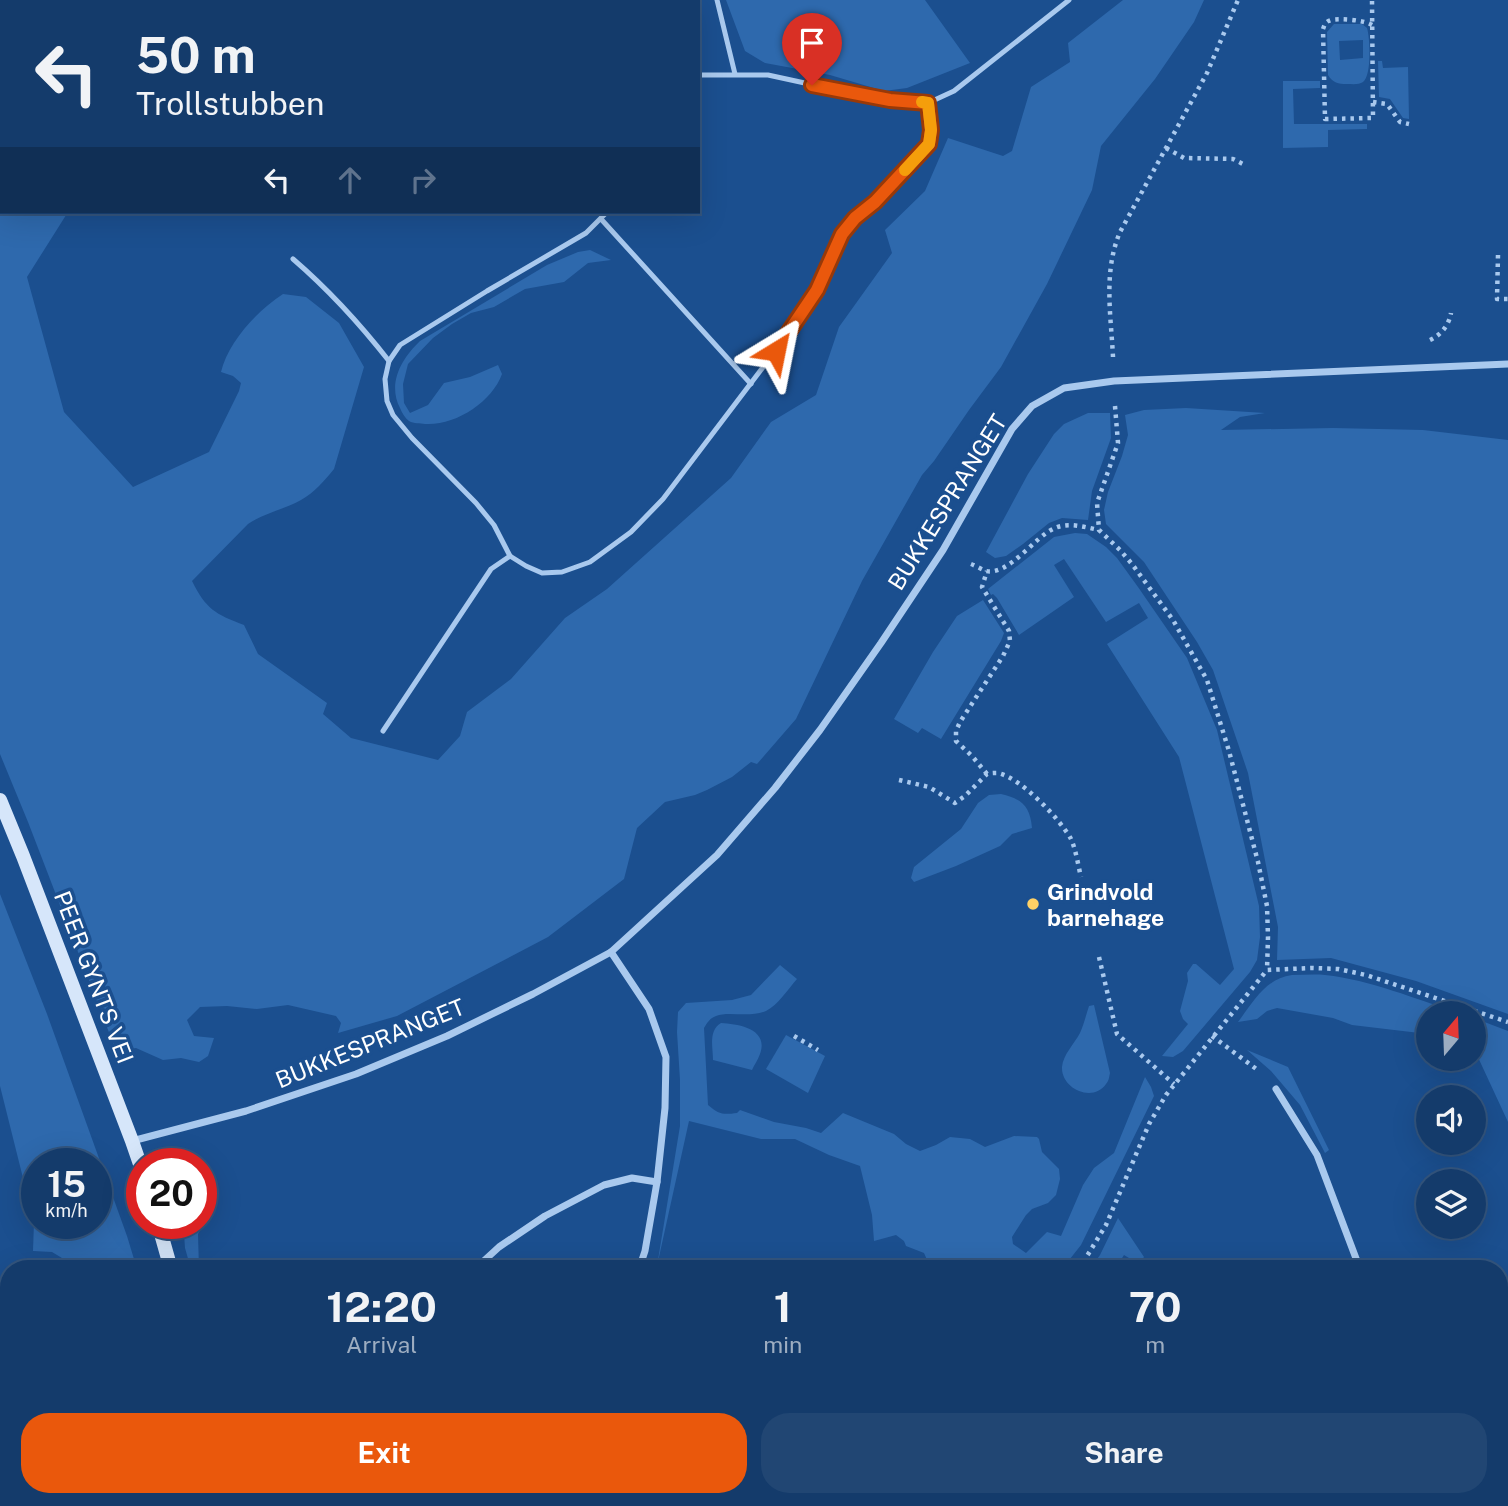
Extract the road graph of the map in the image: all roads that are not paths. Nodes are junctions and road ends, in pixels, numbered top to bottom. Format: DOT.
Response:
graph roads {
  1 [pos="717,0"];
  2 [pos="1069,0"];
  3 [pos="735,74"];
  4 [pos="700,75"];
  5 [pos="928,103"];
  6 [pos="605,214"];
  7 [pos="601,219"];
  8 [pos="293,259"];
  9 [pos="390,362"];
  10 [pos="1508,364"];
  11 [pos="751,384"];
  12 [pos="510,556"];
  13 [pos="383,731"];
  14 [pos="0,800"];
  15 [pos="611,952"];
  16 [pos="1276,1089"];
  17 [pos="132,1141"];
  18 [pos="134,1148"];
  19 [pos="656,1182"];
  20 [pos="163,1239"];
  21 [pos="168,1260"];
  22 [pos="485,1260"];
  23 [pos="642,1260"];
  24 [pos="1357,1260"];
  1 -- 3 [label="lane"];
  2 -- 5 [label="lane"];
  3 -- 4 [label="lane"];
  3 -- 5 [label="lane"];
  5 -- 11 [label="lane"];
  6 -- 7 [label="lane"];
  7 -- 9 [label="lane"];
  7 -- 11 [label="lane"];
  8 -- 9 [label="lane"];
  9 -- 12 [label="lane"];
  10 -- 15 [label="street, BUKKESPRANGET"];
  11 -- 12 [label="lane"];
  12 -- 13 [label="lane"];
  14 -- 17 [label="street, PEER GYNTS VEI"];
  15 -- 17 [label="street, BUKKESPRANGET"];
  15 -- 19 [label="street"];
  16 -- 24 [label="street"];
  17 -- 18 [label="street, PEER GYNTS VEI"];
  19 -- 22 [label="street"];
  19 -- 23 [label="street"];
  20 -- 21 [label="street"];
}
